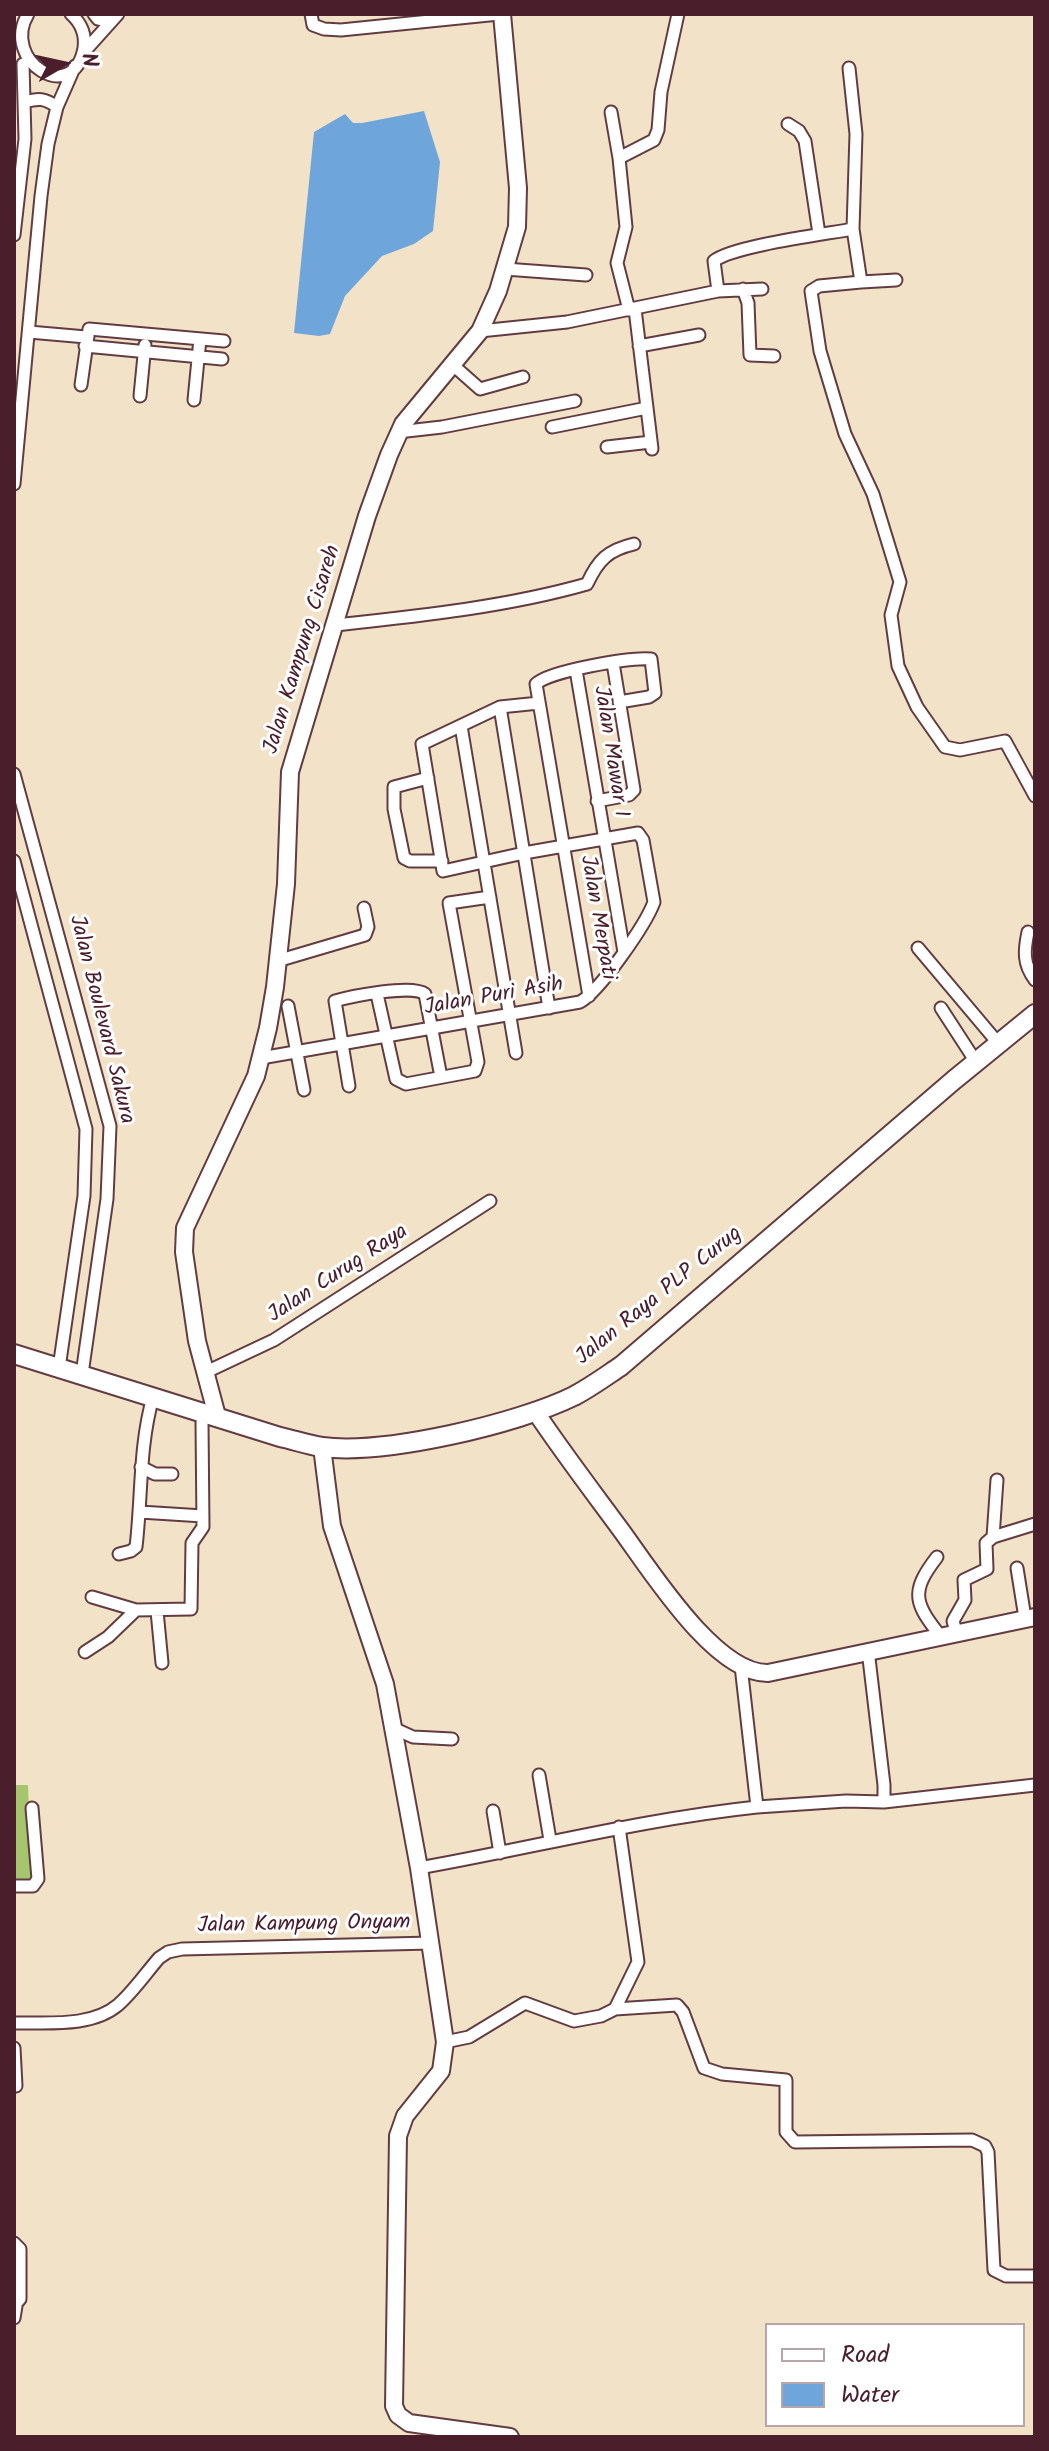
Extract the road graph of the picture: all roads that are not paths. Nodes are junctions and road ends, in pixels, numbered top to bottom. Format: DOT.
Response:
graph roads {
  1 [pos="28,14"];
  2 [pos="71,14"];
  3 [pos="94,14"];
  4 [pos="311,14"];
  5 [pos="501,14"];
  6 [pos="678,14"];
  7 [pos="114,18"];
  8 [pos="15,51"];
  9 [pos="83,54"];
  10 [pos="23,64"];
  11 [pos="75,66"];
  12 [pos="849,68"];
  13 [pos="25,102"];
  14 [pos="57,107"];
  15 [pos="611,112"];
  16 [pos="788,124"];
  17 [pos="619,158"];
  18 [pos="853,229"];
  19 [pos="819,234"];
  20 [pos="14,235"];
  21 [pos="505,269"];
  22 [pos="586,275"];
  23 [pos="896,280"];
  24 [pos="861,282"];
  25 [pos="743,289"];
  26 [pos="762,289"];
  27 [pos="718,291"];
  28 [pos="632,309"];
  29 [pos="480,331"];
  30 [pos="29,332"];
  31 [pos="146,334"];
  32 [pos="699,335"];
  33 [pos="200,339"];
  34 [pos="224,341"];
  35 [pos="86,342"];
  36 [pos="639,346"];
  37 [pos="145,351"];
  38 [pos="198,356"];
  39 [pos="774,356"];
  40 [pos="222,359"];
  41 [pos="454,366"];
  42 [pos="523,377"];
  43 [pos="81,385"];
  44 [pos="140,396"];
  45 [pos="194,400"];
  46 [pos="575,401"];
  47 [pos="647,408"];
  48 [pos="552,427"];
  49 [pos="398,432"];
  50 [pos="607,447"];
  51 [pos="15,460"];
  52 [pos="14,484"];
  53 [pos="634,544"];
  54 [pos="335,625"];
  55 [pos="613,663"];
  56 [pos="576,670"];
  57 [pos="619,702"];
  58 [pos="539,703"];
  59 [pos="500,707"];
  60 [pos="461,726"];
  61 [pos="14,774"];
  62 [pos="428,778"];
  63 [pos="1035,796"];
  64 [pos="597,801"];
  65 [pos="603,840"];
  66 [pos="564,847"];
  67 [pos="524,853"];
  68 [pos="14,861"];
  69 [pos="483,862"];
  70 [pos="443,866"];
  71 [pos="490,897"];
  72 [pos="364,908"];
  73 [pos="1028,932"];
  74 [pos="918,948"];
  75 [pos="624,952"];
  76 [pos="64,956"];
  77 [pos="277,961"];
  78 [pos="42,962"];
  79 [pos="1035,980"];
  80 [pos="377,994"];
  81 [pos="589,996"];
  82 [pos="288,1006"];
  83 [pos="549,1008"];
  84 [pos="941,1008"];
  85 [pos="1035,1014"];
  86 [pos="510,1015"];
  87 [pos="470,1022"];
  88 [pos="430,1030"];
  89 [pos="386,1038"];
  90 [pos="998,1043"];
  91 [pos="341,1044"];
  92 [pos="298,1053"];
  93 [pos="516,1053"];
  94 [pos="261,1058"];
  95 [pos="976,1062"];
  96 [pos="441,1077"];
  97 [pos="349,1086"];
  98 [pos="304,1090"];
  99 [pos="490,1201"];
  100 [pos="14,1354"];
  101 [pos="59,1368"];
  102 [pos="204,1373"];
  103 [pos="82,1374"];
  104 [pos="153,1397"];
  105 [pos="535,1411"];
  106 [pos="212,1414"];
  107 [pos="322,1447"];
  108 [pos="141,1467"];
  109 [pos="172,1474"];
  110 [pos="997,1480"];
  111 [pos="140,1512"];
  112 [pos="203,1516"];
  113 [pos="1035,1524"];
  114 [pos="993,1537"];
  115 [pos="119,1554"];
  116 [pos="937,1557"];
  117 [pos="1017,1568"];
  118 [pos="92,1597"];
  119 [pos="136,1610"];
  120 [pos="157,1611"];
  121 [pos="1030,1617"];
  122 [pos="949,1636"];
  123 [pos="868,1650"];
  124 [pos="85,1652"];
  125 [pos="162,1663"];
  126 [pos="741,1666"];
  127 [pos="393,1728"];
  128 [pos="452,1739"];
  129 [pos="539,1775"];
  130 [pos="1035,1785"];
  131 [pos="884,1802"];
  132 [pos="757,1807"];
  133 [pos="32,1808"];
  134 [pos="493,1811"];
  135 [pos="619,1827"];
  136 [pos="550,1840"];
  137 [pos="500,1853"];
  138 [pos="419,1868"];
  139 [pos="14,1886"];
  140 [pos="431,1943"];
  141 [pos="615,2009"];
  142 [pos="14,2023"];
  143 [pos="445,2042"];
  144 [pos="14,2048"];
  145 [pos="16,2086"];
  146 [pos="14,2243"];
  147 [pos="1035,2276"];
  148 [pos="15,2310"];
  149 [pos="460,2434"];
  150 [pos="510,2437"];
  1 -- 8 [label="street"];
  2 -- 9 [label="street"];
  3 -- 7 [label="street"];
  4 -- 5 [label="street"];
  5 -- 21 [label="street, Jalan Kampung Cisareh"];
  6 -- 17 [label="street"];
  7 -- 9 [label="street"];
  8 -- 10 [label="street"];
  9 -- 11 [label="street"];
  10 -- 11 [label="street"];
  10 -- 13 [label="street"];
  11 -- 14 [label="street"];
  12 -- 18 [label="street"];
  13 -- 14 [label="street"];
  13 -- 20 [label="street"];
  14 -- 30 [label="street"];
  15 -- 17 [label="street"];
  16 -- 19 [label="street"];
  17 -- 28 [label="street"];
  18 -- 19 [label="street"];
  18 -- 24 [label="street"];
  19 -- 27 [label="street"];
  21 -- 22 [label="street"];
  21 -- 29 [label="street, Jalan Kampung Cisareh"];
  23 -- 24 [label="street"];
  24 -- 63 [label="street"];
  25 -- 26 [label="street"];
  25 -- 27 [label="street"];
  25 -- 39 [label="street"];
  27 -- 28 [label="street"];
  28 -- 29 [label="street"];
  28 -- 36 [label="street"];
  29 -- 41 [label="street, Jalan Kampung Cisareh"];
  30 -- 35 [label="street"];
  30 -- 51 [label="street"];
  31 -- 33 [label="street"];
  31 -- 35 [label="street"];
  31 -- 37 [label="street"];
  32 -- 36 [label="street"];
  33 -- 34 [label="street"];
  33 -- 38 [label="street"];
  35 -- 37 [label="street"];
  35 -- 43 [label="street"];
  36 -- 47 [label="street"];
  37 -- 38 [label="street"];
  37 -- 44 [label="street"];
  38 -- 40 [label="street"];
  38 -- 45 [label="street"];
  41 -- 42 [label="street"];
  41 -- 49 [label="street, Jalan Kampung Cisareh"];
  46 -- 49 [label="street"];
  47 -- 48 [label="street"];
  47 -- 50 [label="street"];
  49 -- 54 [label="street, Jalan Kampung Cisareh"];
  51 -- 52 [label="street"];
  53 -- 54 [label="street"];
  54 -- 77 [label="street, Jalan Kampung Cisareh"];
  55 -- 56 [label="street"];
  55 -- 57 [label="street"];
  55 -- 57 [label="street"];
  56 -- 58 [label="street"];
  56 -- 64 [label="street, Jalan Mawar I"];
  57 -- 64 [label="street"];
  58 -- 59 [label="street"];
  58 -- 66 [label="street, Jalan Merpati"];
  59 -- 60 [label="street"];
  59 -- 67 [label="street"];
  60 -- 62 [label="street"];
  60 -- 69 [label="street"];
  61 -- 76 [label="street, Jalan Boulevard Sakura"];
  62 -- 70 [label="street"];
  62 -- 70 [label="street"];
  64 -- 65 [label="street, Jalan Mawar I"];
  65 -- 66 [label="street, Jalan Puri Asih"];
  65 -- 75 [label="street, Jalan Mawar I"];
  65 -- 75 [label="street, Jalan Puri Asih"];
  66 -- 67 [label="street, Jalan Puri Asih"];
  66 -- 81 [label="street, Jalan Merpati"];
  67 -- 69 [label="street, Jalan Puri Asih"];
  67 -- 83 [label="street"];
  68 -- 78 [label="street, Jalan Boulevard Sakura"];
  69 -- 70 [label="street, Jalan Puri Asih"];
  69 -- 71 [label="street"];
  71 -- 86 [label="street"];
  71 -- 87 [label="street"];
  72 -- 77 [label="street"];
  73 -- 79 [label="street"];
  74 -- 90 [label="street"];
  75 -- 81 [label="street, Jalan Puri Asih"];
  76 -- 78 [label="street"];
  76 -- 103 [label="street, Jalan Boulevard Sakura"];
  77 -- 94 [label="street, Jalan Kampung Cisareh"];
  78 -- 101 [label="street, Jalan Boulevard Sakura"];
  80 -- 88 [label="street"];
  80 -- 89 [label="street"];
  80 -- 91 [label="street"];
  81 -- 83 [label="street, Jalan Puri Asih"];
  82 -- 92 [label="street"];
  83 -- 86 [label="street, Jalan Puri Asih"];
  84 -- 95 [label="street"];
  85 -- 90 [label="main road, Jalan Raya PLP Curug"];
  86 -- 87 [label="street, Jalan Puri Asih"];
  86 -- 93 [label="street"];
  87 -- 88 [label="street, Jalan Puri Asih"];
  87 -- 96 [label="street"];
  88 -- 89 [label="street, Jalan Puri Asih"];
  88 -- 96 [label="street"];
  89 -- 91 [label="street, Jalan Puri Asih"];
  89 -- 96 [label="street"];
  90 -- 95 [label="main road, Jalan Raya PLP Curug"];
  91 -- 92 [label="street, Jalan Puri Asih"];
  91 -- 97 [label="street"];
  92 -- 94 [label="street, Jalan Puri Asih"];
  92 -- 98 [label="street"];
  94 -- 102 [label="street, Jalan Kampung Cisareh"];
  95 -- 105 [label="main road, Jalan Raya PLP Curug"];
  99 -- 102 [label="street, Jalan Curug Raya"];
  100 -- 101 [label="main road, Jalan Raya PLP Curug"];
  101 -- 103 [label="main road, Jalan Raya PLP Curug"];
  102 -- 106 [label="street, Jalan Kampung Cisareh"];
  103 -- 104 [label="main road, Jalan Raya PLP Curug"];
  104 -- 106 [label="main road, Jalan Raya PLP Curug"];
  104 -- 108 [label="street"];
  105 -- 107 [label="main road, Jalan Raya PLP Curug"];
  105 -- 126 [label="street"];
  106 -- 107 [label="main road, Jalan Raya PLP Curug"];
  106 -- 112 [label="street"];
  107 -- 127 [label="street"];
  108 -- 109 [label="street"];
  108 -- 111 [label="street"];
  110 -- 114 [label="street"];
  111 -- 112 [label="street"];
  111 -- 115 [label="street"];
  112 -- 120 [label="street"];
  113 -- 114 [label="street"];
  114 -- 122 [label="street"];
  116 -- 122 [label="street"];
  117 -- 121 [label="street"];
  118 -- 119 [label="street"];
  119 -- 120 [label="street"];
  119 -- 124 [label="street"];
  120 -- 125 [label="street"];
  121 -- 122 [label="street"];
  122 -- 123 [label="street"];
  123 -- 126 [label="street"];
  123 -- 131 [label="street"];
  126 -- 132 [label="street"];
  127 -- 128 [label="street"];
  127 -- 138 [label="street"];
  129 -- 136 [label="street"];
  130 -- 131 [label="street"];
  131 -- 132 [label="street"];
  132 -- 135 [label="street"];
  133 -- 139 [label="street"];
  134 -- 137 [label="street"];
  135 -- 136 [label="street"];
  135 -- 141 [label="street"];
  136 -- 137 [label="street"];
  137 -- 138 [label="street"];
  138 -- 140 [label="street"];
  140 -- 142 [label="street, Jalan Kampung Onyam"];
  140 -- 143 [label="street"];
  141 -- 143 [label="street"];
  141 -- 147 [label="street"];
  143 -- 149 [label="street"];
  144 -- 145 [label="street"];
  146 -- 148 [label="street"];
  149 -- 150 [label="street"];
}
